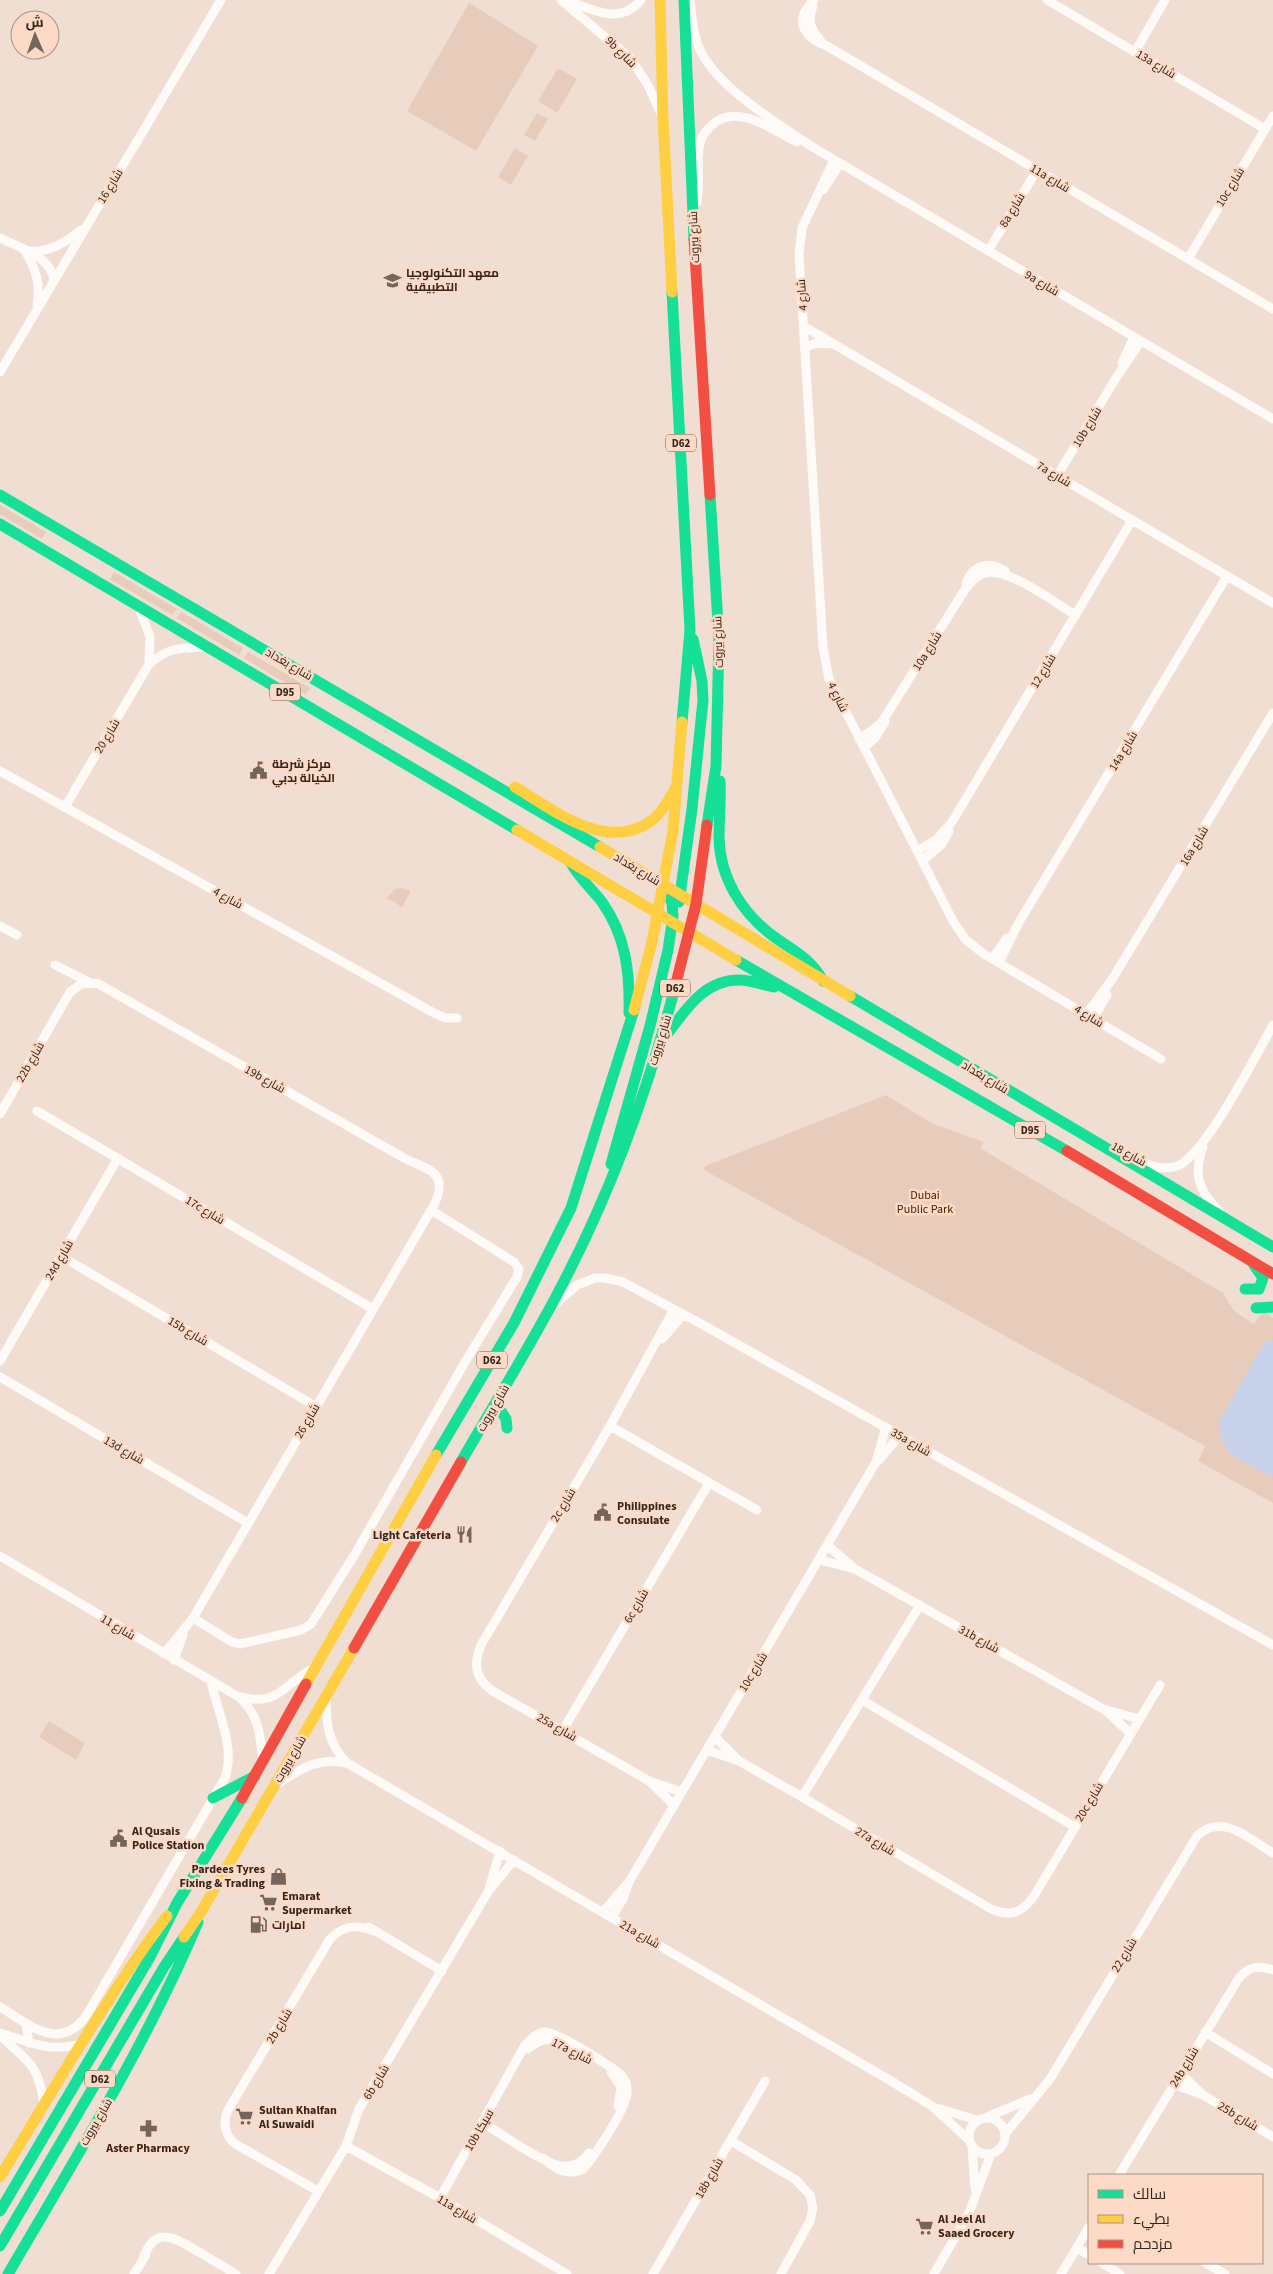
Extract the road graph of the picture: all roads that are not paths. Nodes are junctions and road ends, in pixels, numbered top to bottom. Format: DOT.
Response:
graph roads {
  1 [pos="221,0"];
  2 [pos="561,0"];
  3 [pos="565,0"];
  4 [pos="641,0"];
  5 [pos="660,0"];
  6 [pos="684,0"];
  7 [pos="690,0"];
  8 [pos="815,0"];
  9 [pos="1047,0"];
  10 [pos="1166,0"];
  11 [pos="1135,52"];
  12 [pos="1273,116"];
  13 [pos="663,118"];
  14 [pos="1265,129"];
  15 [pos="811,146"];
  16 [pos="837,162"];
  17 [pos="1037,170"];
  18 [pos="693,216"];
  19 [pos="87,226"];
  20 [pos="0,238"];
  21 [pos="25,251"];
  22 [pos="988,251"];
  23 [pos="1188,259"];
  24 [pos="54,281"];
  25 [pos="1273,309"];
  26 [pos="35,313"];
  27 [pos="805,328"];
  28 [pos="1138,339"];
  29 [pos="835,345"];
  30 [pos="806,347"];
  31 [pos="0,372"];
  32 [pos="1273,419"];
  33 [pos="1058,476"];
  34 [pos="0,495"];
  35 [pos="1132,520"];
  36 [pos="0,524"];
  37 [pos="1227,576"];
  38 [pos="1273,603"];
  39 [pos="138,606"];
  40 [pos="1076,616"];
  41 [pos="690,630"];
  42 [pos="209,647"];
  43 [pos="149,664"];
  44 [pos="889,710"];
  45 [pos="1273,713"];
  46 [pos="859,739"];
  47 [pos="423,742"];
  48 [pos="864,748"];
  49 [pos="716,766"];
  50 [pos="0,771"];
  51 [pos="679,783"];
  52 [pos="65,807"];
  53 [pos="952,822"];
  54 [pos="917,852"];
  55 [pos="570,861"];
  56 [pos="922,861"];
  57 [pos="664,885"];
  58 [pos="678,894"];
  59 [pos="696,904"];
  60 [pos="658,913"];
  61 [pos="673,922"];
  62 [pos="0,926"];
  63 [pos="689,932"];
  64 [pos="18,935"];
  65 [pos="996,961"];
  66 [pos="55,965"];
  67 [pos="823,981"];
  68 [pos="89,983"];
  69 [pos="785,988"];
  70 [pos="112,992"];
  71 [pos="61,1010"];
  72 [pos="1090,1017"];
  73 [pos="457,1018"];
  74 [pos="1273,1025"];
  75 [pos="628,1032"];
  76 [pos="660,1043"];
  77 [pos="1161,1059"];
  78 [pos="37,1111"];
  79 [pos="0,1114"];
  80 [pos="1074,1129"];
  81 [pos="1206,1140"];
  82 [pos="118,1158"];
  83 [pos="418,1164"];
  84 [pos="610,1184"];
  85 [pos="431,1210"];
  86 [pos="1232,1223"];
  87 [pos="1273,1247"];
  88 [pos="61,1256"];
  89 [pos="1249,1260"];
  90 [pos="1273,1274"];
  91 [pos="1245,1289"];
  92 [pos="1273,1307"];
  93 [pos="373,1308"];
  94 [pos="1256,1308"];
  95 [pos="548,1310"];
  96 [pos="673,1311"];
  97 [pos="682,1316"];
  98 [pos="655,1346"];
  99 [pos="0,1361"];
  100 [pos="0,1377"];
  101 [pos="496,1403"];
  102 [pos="315,1406"];
  103 [pos="610,1426"];
  104 [pos="886,1427"];
  105 [pos="507,1428"];
  106 [pos="900,1435"];
  107 [pos="876,1462"];
  108 [pos="709,1483"];
  109 [pos="757,1510"];
  110 [pos="248,1523"];
  111 [pos="828,1546"];
  112 [pos="0,1556"];
  113 [pos="820,1560"];
  114 [pos="855,1569"];
  115 [pos="920,1605"];
  116 [pos="193,1618"];
  117 [pos="183,1632"];
  118 [pos="1273,1645"];
  119 [pos="164,1654"];
  120 [pos="174,1660"];
  121 [pos="476,1664"];
  122 [pos="314,1668"];
  123 [pos="210,1681"];
  124 [pos="1160,1685"];
  125 [pos="237,1696"];
  126 [pos="326,1697"];
  127 [pos="862,1700"];
  128 [pos="1103,1708"];
  129 [pos="1139,1719"];
  130 [pos="563,1730"];
  131 [pos="1130,1733"];
  132 [pos="715,1737"];
  133 [pos="707,1750"];
  134 [pos="262,1762"];
  135 [pos="739,1762"];
  136 [pos="347,1763"];
  137 [pos="255,1776"];
  138 [pos="649,1781"];
  139 [pos="275,1785"];
  140 [pos="682,1792"];
  141 [pos="802,1797"];
  142 [pos="212,1798"];
  143 [pos="674,1805"];
  144 [pos="1074,1827"];
  145 [pos="500,1851"];
  146 [pos="1273,1853"];
  147 [pos="514,1860"];
  148 [pos="629,1882"];
  149 [pos="488,1892"];
  150 [pos="177,1903"];
  151 [pos="201,1912"];
  152 [pos="603,1912"];
  153 [pos="1014,1914"];
  154 [pos="612,1917"];
  155 [pos="1273,1970"];
  156 [pos="442,1971"];
  157 [pos="0,2007"];
  158 [pos="26,2023"];
  159 [pos="88,2023"];
  160 [pos="1205,2032"];
  161 [pos="0,2034"];
  162 [pos="29,2043"];
  163 [pos="81,2044"];
  164 [pos="518,2060"];
  165 [pos="1180,2073"];
  166 [pos="1273,2074"];
  167 [pos="765,2081"];
  168 [pos="1173,2084"];
  169 [pos="1036,2095"];
  170 [pos="1203,2095"];
  171 [pos="44,2103"];
  172 [pos="932,2106"];
  173 [pos="982,2119"];
  174 [pos="483,2123"];
  175 [pos="1005,2134"];
  176 [pos="1273,2137"];
  177 [pos="731,2141"];
  178 [pos="970,2143"];
  179 [pos="346,2146"];
  180 [pos="991,2154"];
  181 [pos="1121,2174"];
  182 [pos="0,2177"];
  183 [pos="318,2191"];
  184 [pos="975,2194"];
  185 [pos="440,2198"];
  186 [pos="0,2211"];
  187 [pos="1088,2228"];
  188 [pos="0,2246"];
  189 [pos="1077,2248"];
  190 [pos="1088,2254"];
  191 [pos="1104,2264"];
  192 [pos="1208,2264"];
  193 [pos="8,2274"];
  194 [pos="134,2274"];
  195 [pos="236,2274"];
  196 [pos="270,2274"];
  197 [pos="567,2274"];
  198 [pos="653,2274"];
  199 [pos="781,2274"];
  200 [pos="934,2274"];
  201 [pos="1061,2274"];
  202 [pos="1120,2274"];
  203 [pos="1225,2274"];
  1 -- 19 [label="street, شارع 16"];
  2 -- 13 [label="street, 9b شارع"];
  3 -- 4 [label="street, 9b شارع"];
  5 -- 13 [label="main road, شارع بيروت / D62"];
  6 -- 18 [label="main road, شارع بيروت / D62"];
  7 -- 15 [label="street, 9a شارع"];
  8 -- 17 [label="street, 11a شارع"];
  9 -- 11 [label="street, 13a شارع"];
  10 -- 11 [label="street"];
  11 -- 14 [label="street, 13a شارع"];
  12 -- 14 [label="street, 10c شارع"];
  13 -- 41 [label="main road, شارع بيروت / D62"];
  14 -- 23 [label="street, 10c شارع"];
  15 -- 16 [label="street, 9a شارع"];
  15 -- 18 [label="street, 9a شارع"];
  16 -- 22 [label="street, 9a شارع"];
  16 -- 27 [label="street, شارع 4"];
  17 -- 22 [label="street, 8a شارع"];
  17 -- 23 [label="street, 11a شارع"];
  18 -- 49 [label="main road, شارع بيروت / D62"];
  19 -- 21 [label="street"];
  19 -- 24 [label="street, شارع 16"];
  20 -- 21 [label="street"];
  21 -- 24 [label="street"];
  21 -- 26 [label="street"];
  22 -- 28 [label="street, 9a شارع"];
  23 -- 25 [label="street, 11a شارع"];
  24 -- 26 [label="street, شارع 16"];
  26 -- 31 [label="street, شارع 16"];
  27 -- 29 [label="street, 7a شارع"];
  27 -- 30 [label="street, شارع 4"];
  28 -- 32 [label="street, 9a شارع"];
  28 -- 33 [label="street, 10b شارع"];
  29 -- 30 [label="street"];
  29 -- 33 [label="street, 7a شارع"];
  30 -- 46 [label="street, شارع 4"];
  33 -- 35 [label="street, 7a شارع"];
  34 -- 47 [label="main road, شارع بغداد / D95"];
  35 -- 37 [label="street, 7a شارع"];
  35 -- 40 [label="street, شارع 12"];
  36 -- 39 [label="main road, شارع بغداد / D95"];
  37 -- 38 [label="street, 7a شارع"];
  37 -- 65 [label="street, 14a شارع"];
  39 -- 42 [label="main road, شارع بغداد / D95"];
  39 -- 43 [label="street, شارع 20"];
  40 -- 44 [label="street, 10a شارع"];
  40 -- 53 [label="street, شارع 12"];
  41 -- 51 [label="main road, شارع بيروت / D62"];
  41 -- 58 [label="main road"];
  42 -- 43 [label="street, شارع 20"];
  42 -- 55 [label="main road, شارع بغداد / D95"];
  43 -- 52 [label="street, شارع 20"];
  44 -- 46 [label="street, 10a شارع"];
  44 -- 48 [label="street, 10a شارع"];
  45 -- 72 [label="street, 16a شارع"];
  46 -- 48 [label="street, شارع 4"];
  47 -- 51 [label="main road"];
  47 -- 57 [label="main road, شارع بغداد / D95"];
  48 -- 54 [label="street, شارع 4"];
  49 -- 59 [label="main road, شارع بيروت / D62"];
  49 -- 67 [label="main road"];
  50 -- 52 [label="street, شارع 4"];
  51 -- 57 [label="main road, شارع بيروت / D62"];
  52 -- 73 [label="street, شارع 4"];
  53 -- 54 [label="street, شارع 12"];
  53 -- 56 [label="street, شارع 12"];
  54 -- 56 [label="street, شارع 4"];
  55 -- 60 [label="main road, شارع بغداد / D95"];
  55 -- 75 [label="main road"];
  56 -- 65 [label="street, شارع 4"];
  57 -- 58 [label="main road, شارع بغداد / D95"];
  57 -- 60 [label="main road, شارع بيروت / D62"];
  57 -- 61 [label="main road"];
  58 -- 59 [label="main road, شارع بغداد / D95"];
  58 -- 63 [label="main road"];
  59 -- 63 [label="main road, شارع بيروت / D62"];
  59 -- 67 [label="main road, شارع بغداد / D95"];
  60 -- 61 [label="main road, شارع بغداد / D95"];
  60 -- 75 [label="main road, شارع بيروت / D62"];
  61 -- 63 [label="main road, شارع بغداد / D95"];
  61 -- 84 [label="main road"];
  62 -- 64 [label="street"];
  63 -- 69 [label="main road, شارع بغداد / D95"];
  63 -- 76 [label="main road, شارع بيروت / D62"];
  65 -- 72 [label="street, شارع 4"];
  66 -- 68 [label="street"];
  67 -- 80 [label="main road, شارع بغداد / D95"];
  68 -- 70 [label="street"];
  68 -- 71 [label="street, 22b شارع"];
  69 -- 76 [label="main road"];
  69 -- 89 [label="main road, شارع بغداد / D95"];
  70 -- 71 [label="street, 22b شارع"];
  70 -- 83 [label="street, 19b شارع"];
  71 -- 79 [label="street, 22b شارع"];
  72 -- 77 [label="street, شارع 4"];
  74 -- 81 [label="street, شارع 18"];
  75 -- 122 [label="main road, شارع بيروت / D62"];
  76 -- 84 [label="main road, شارع بيروت / D62"];
  78 -- 82 [label="street, 17c شارع"];
  80 -- 81 [label="street, شارع 18"];
  80 -- 86 [label="main road, شارع بغداد / D95"];
  81 -- 86 [label="street, شارع 18"];
  82 -- 88 [label="street, 24d شارع"];
  82 -- 93 [label="street, 17c شارع"];
  83 -- 85 [label="street, شارع 26"];
  84 -- 95 [label="main road, شارع بيروت / D62"];
  85 -- 93 [label="street, شارع 26"];
  85 -- 116 [label="street"];
  86 -- 87 [label="main road, شارع بغداد / D95"];
  88 -- 99 [label="street, 24d شارع"];
  88 -- 102 [label="street, 15b شارع"];
  89 -- 90 [label="main road, شارع بغداد / D95"];
  89 -- 91 [label="main road"];
  92 -- 94 [label="main road"];
  93 -- 102 [label="street, شارع 26"];
  95 -- 96 [label="street, 35a شارع"];
  95 -- 101 [label="main road, شارع بيروت / D62"];
  96 -- 97 [label="street, 35a شارع"];
  96 -- 98 [label="street, 2c شارع"];
  97 -- 98 [label="street, 2c شارع"];
  97 -- 104 [label="street, 35a شارع"];
  98 -- 103 [label="street, 2c شارع"];
  100 -- 110 [label="street, 13d شارع"];
  101 -- 105 [label="main road"];
  101 -- 126 [label="main road, شارع بيروت / D62"];
  102 -- 110 [label="street, شارع 26"];
  103 -- 108 [label="street"];
  103 -- 121 [label="street, 2c شارع"];
  104 -- 106 [label="street, 35a شارع"];
  104 -- 107 [label="street, 10c شارع"];
  106 -- 107 [label="street, 10c شارع"];
  106 -- 118 [label="street, 35a شارع"];
  107 -- 111 [label="street, 10c شارع"];
  108 -- 109 [label="street"];
  108 -- 130 [label="street, 6c شارع"];
  110 -- 116 [label="street, شارع 26"];
  111 -- 113 [label="street, 10c شارع"];
  111 -- 114 [label="street, 31b شارع"];
  112 -- 119 [label="street, شارع 11"];
  113 -- 114 [label="street, 31b شارع"];
  113 -- 132 [label="street, 10c شارع"];
  114 -- 115 [label="street, 31b شارع"];
  115 -- 127 [label="street"];
  115 -- 128 [label="street, 31b شارع"];
  116 -- 117 [label="street, شارع 26"];
  117 -- 119 [label="street, شارع 26"];
  117 -- 120 [label="street, شارع 26"];
  119 -- 120 [label="street, شارع 11"];
  120 -- 123 [label="street, شارع 11"];
  121 -- 130 [label="street, 25a شارع"];
  122 -- 125 [label="street, شارع 11"];
  122 -- 134 [label="main road, شارع بيروت / D62"];
  123 -- 125 [label="street, شارع 11"];
  123 -- 142 [label="street"];
  124 -- 129 [label="street, 20c شارع"];
  125 -- 134 [label="street, شارع 11"];
  126 -- 136 [label="street, 21a شارع"];
  126 -- 139 [label="main road, شارع بيروت / D62"];
  127 -- 141 [label="street"];
  127 -- 144 [label="street"];
  128 -- 129 [label="street, 31b شارع"];
  128 -- 131 [label="street, 31b شارع"];
  129 -- 131 [label="street, 20c شارع"];
  130 -- 138 [label="street, 25a شارع"];
  131 -- 144 [label="street, 20c شارع"];
  132 -- 133 [label="street, 10c شارع"];
  132 -- 135 [label="street, 27a شارع"];
  133 -- 135 [label="street, 27a شارع"];
  133 -- 140 [label="street, 10c شارع"];
  134 -- 137 [label="main road, شارع بيروت / D62"];
  135 -- 141 [label="street, 27a شارع"];
  136 -- 139 [label="street, 21a شارع"];
  136 -- 145 [label="street, 21a شارع"];
  137 -- 142 [label="main road"];
  137 -- 150 [label="main road, شارع بيروت / D62"];
  138 -- 140 [label="street, 25a شارع"];
  138 -- 143 [label="street, 25a شارع"];
  139 -- 151 [label="main road, شارع بيروت / D62"];
  140 -- 143 [label="street, 10c شارع"];
  141 -- 153 [label="street, 27a شارع"];
  142 -- 159 [label="street"];
  143 -- 148 [label="street, 10c شارع"];
  144 -- 153 [label="street, 20c شارع"];
  145 -- 147 [label="street, 21a شارع"];
  145 -- 149 [label="street, 6b شارع"];
  146 -- 169 [label="street, شارع 22"];
  147 -- 149 [label="street, 6b شارع"];
  147 -- 152 [label="street, 21a شارع"];
  148 -- 152 [label="street, 10c شارع"];
  148 -- 154 [label="street, 10c شارع"];
  149 -- 156 [label="street, 6b شارع"];
  150 -- 159 [label="main road, شارع بيروت / D62"];
  150 -- 186 [label="main road, شارع بيروت / D62"];
  151 -- 188 [label="main road, شارع بيروت / D62"];
  151 -- 193 [label="main road, شارع بيروت / D62"];
  152 -- 154 [label="street, 21a شارع"];
  154 -- 172 [label="street, 21a شارع"];
  155 -- 160 [label="street, 24b شارع"];
  156 -- 179 [label="street, 6b شارع"];
  156 -- 183 [label="street, 2b شارع"];
  157 -- 158 [label="street"];
  158 -- 159 [label="street"];
  158 -- 162 [label="street"];
  159 -- 163 [label="main road, شارع بيروت / D62"];
  160 -- 165 [label="street, 24b شارع"];
  160 -- 166 [label="street"];
  161 -- 162 [label="street"];
  161 -- 171 [label="street"];
  162 -- 163 [label="street"];
  163 -- 171 [label="main road, شارع بيروت / D62"];
  164 -- 174 [label="street, 10b سيكا"];
  164 -- 174 [label="street, 17a شارع"];
  165 -- 168 [label="street, 24b شارع"];
  165 -- 170 [label="street, 25b شارع"];
  167 -- 177 [label="street, 18b شارع"];
  168 -- 170 [label="street, 25b شارع"];
  168 -- 181 [label="street, 24b شارع"];
  169 -- 173 [label="street, شارع 22"];
  169 -- 175 [label="street, شارع 22"];
  170 -- 176 [label="street, 25b شارع"];
  171 -- 182 [label="main road, شارع بيروت / D62"];
  172 -- 173 [label="street, 21a شارع"];
  172 -- 178 [label="street, 21a شارع"];
  173 -- 175 [label="street"];
  173 -- 178 [label="street"];
  174 -- 185 [label="street, 10b سيكا"];
  175 -- 180 [label="street"];
  177 -- 198 [label="street, 18b شارع"];
  177 -- 199 [label="street"];
  178 -- 180 [label="street"];
  178 -- 184 [label="street"];
  179 -- 183 [label="street, 6b شارع"];
  179 -- 185 [label="street, 11a شارع"];
  180 -- 184 [label="street"];
  183 -- 196 [label="street, 6b شارع"];
  184 -- 200 [label="street"];
  185 -- 197 [label="street, 11a شارع"];
  187 -- 189 [label="street"];
  189 -- 190 [label="street"];
  189 -- 201 [label="street"];
  191 -- 202 [label="street"];
  192 -- 203 [label="street"];
  194 -- 195 [label="street"];
}
